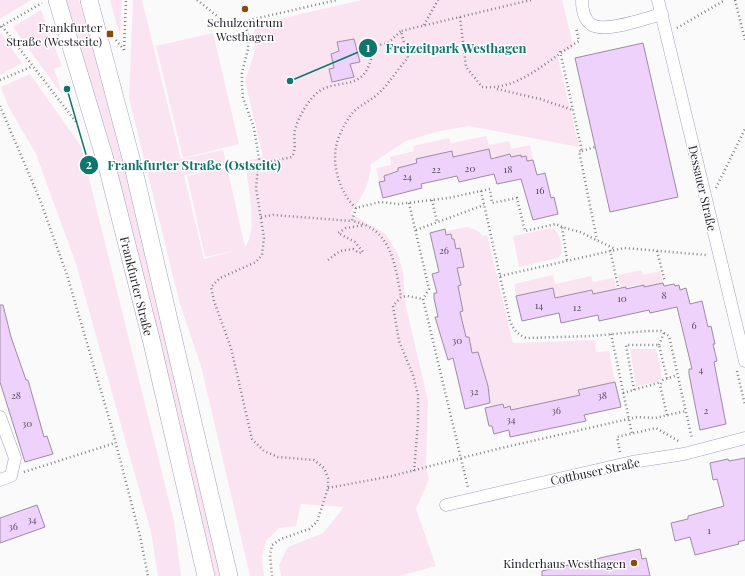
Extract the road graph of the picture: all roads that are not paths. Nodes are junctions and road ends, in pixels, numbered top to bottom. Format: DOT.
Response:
graph roads {
  1 [pos="57,0"];
  2 [pos="89,0"];
  3 [pos="582,0"];
  4 [pos="658,0"];
  5 [pos="662,14"];
  6 [pos="740,364"];
  7 [pos="0,417"];
  8 [pos="745,438"];
  9 [pos="6,478"];
  10 [pos="446,504"];
  11 [pos="193,521"];
  12 [pos="229,574"];
  13 [pos="197,576"];
  14 [pos="206,576"];
  1 -- 11 [label="street, Frankfurter Straße"];
  2 -- 12 [label="street, Frankfurter Straße"];
  3 -- 5 [label="street"];
  4 -- 5 [label="street, Dessauer Straße"];
  5 -- 6 [label="street, Dessauer Straße"];
  7 -- 9 [label="street"];
  8 -- 10 [label="street, Cottbuser Straße"];
  11 -- 13 [label="street"];
  11 -- 14 [label="street, Frankfurter Straße"];
}
